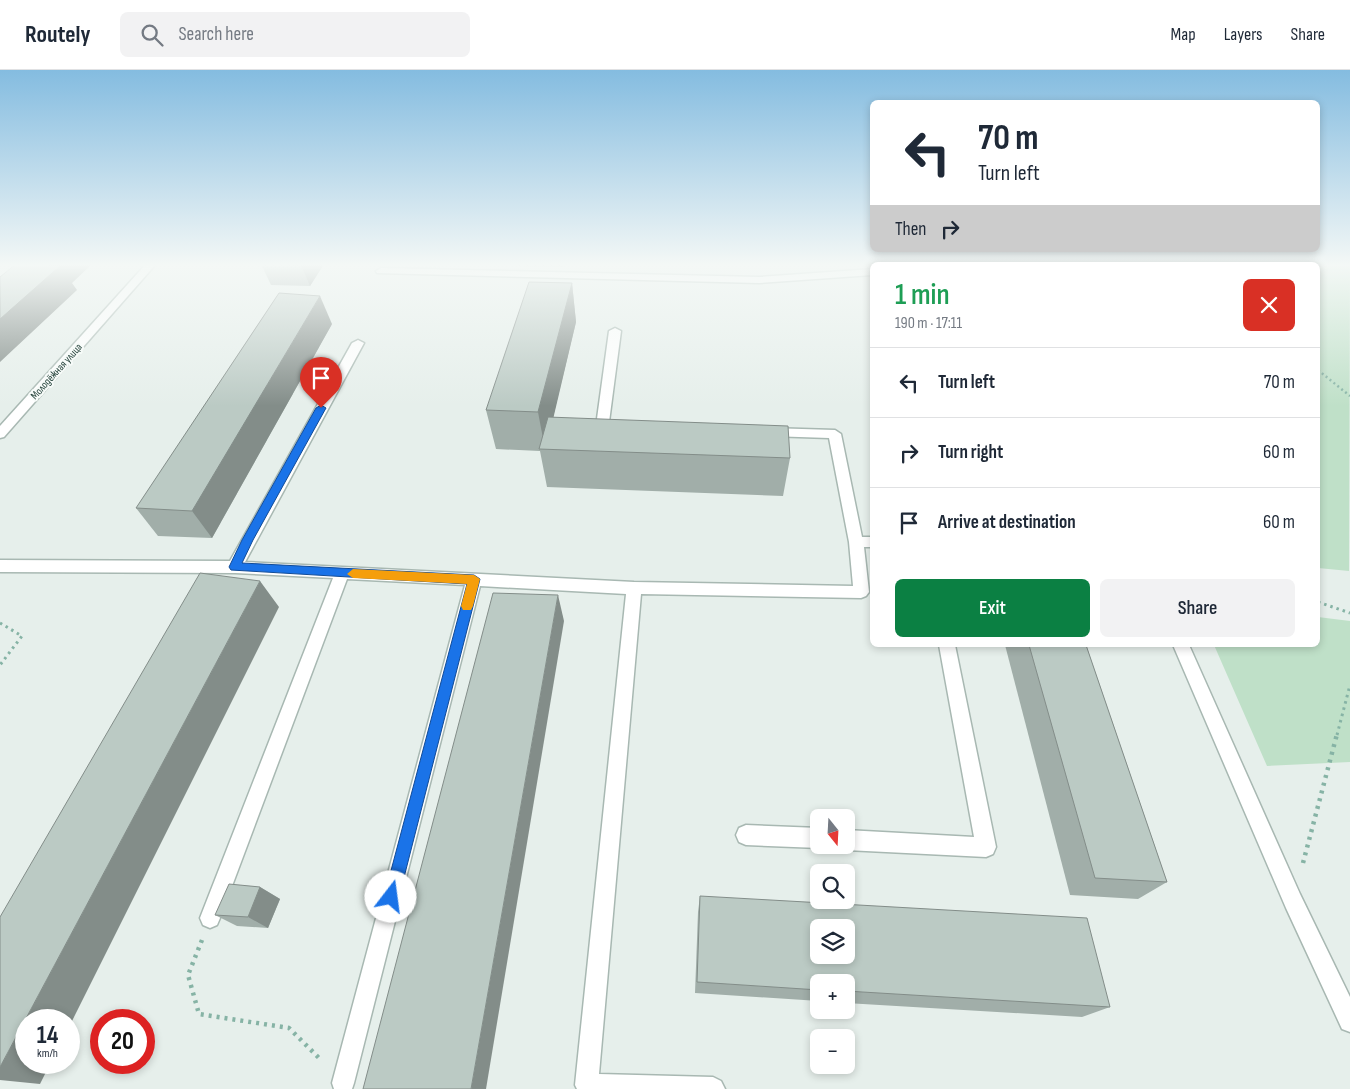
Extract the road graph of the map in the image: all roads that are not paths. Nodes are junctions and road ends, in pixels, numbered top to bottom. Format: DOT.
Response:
graph roads {
  1 [pos="109,312"];
  2 [pos="614,331"];
  3 [pos="358,343"];
  4 [pos="621,426"];
  5 [pos="757,431"];
  6 [pos="1,432"];
  7 [pos="856,542"];
  8 [pos="870,542"];
  9 [pos="0,566"];
  10 [pos="235,567"];
  11 [pos="342,573"];
  12 [pos="474,579"];
  13 [pos="634,588"];
  14 [pos="947,647"];
  15 [pos="1181,647"];
  16 [pos="746,834"];
  17 [pos="810,838"];
  18 [pos="855,840"];
  19 [pos="210,918"];
  20 [pos="1350,1021"];
  21 [pos="343,1083"];
  22 [pos="713,1089"];
  1 -- 6 [label="street, Молодёжная улица"];
  2 -- 4 [label="street"];
  3 -- 10 [label="street"];
  5 -- 7 [label="street"];
  7 -- 8 [label="street"];
  7 -- 13 [label="street"];
  9 -- 10 [label="street"];
  10 -- 11 [label="street"];
  11 -- 12 [label="street"];
  11 -- 19 [label="street"];
  12 -- 13 [label="street"];
  12 -- 21 [label="street"];
  13 -- 22 [label="street"];
  14 -- 18 [label="street"];
  15 -- 20 [label="street"];
  16 -- 17 [label="street"];
}
